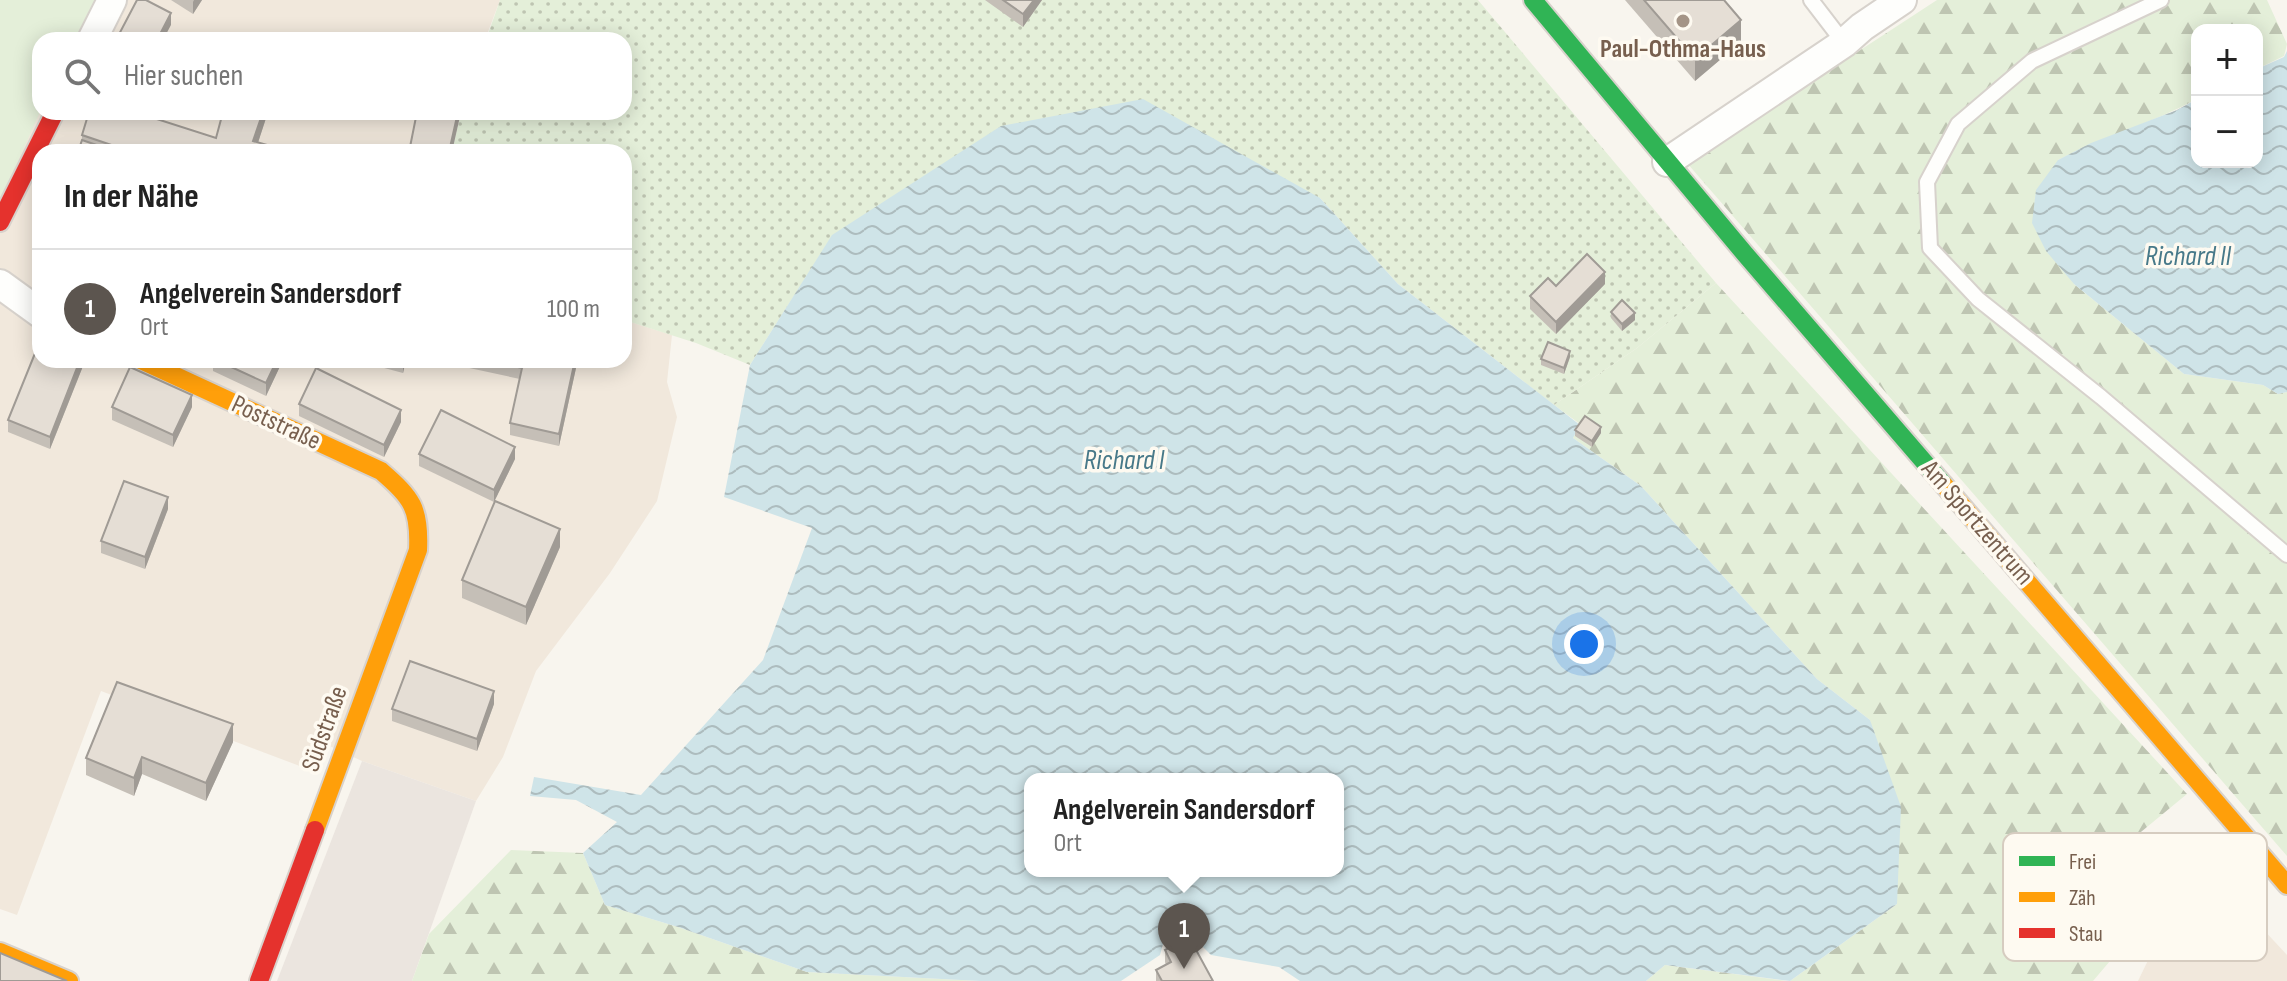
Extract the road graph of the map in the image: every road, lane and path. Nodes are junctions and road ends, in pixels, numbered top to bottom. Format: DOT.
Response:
graph roads {
  1 [pos="112,0"];
  2 [pos="1533,0"];
  3 [pos="1811,0"];
  4 [pos="1902,0"];
  5 [pos="2161,0"];
  6 [pos="96,32"];
  7 [pos="1844,43"];
  8 [pos="51,120"];
  9 [pos="39,144"];
  10 [pos="32,158"];
  11 [pos="1667,162"];
  12 [pos="0,222"];
  13 [pos="0,284"];
  14 [pos="32,307"];
  15 [pos="158,368"];
  16 [pos="407,494"];
  17 [pos="2287,555"];
  18 [pos="2242,833"];
  19 [pos="2267,862"];
  20 [pos="2287,885"];
  21 [pos="0,952"];
  22 [pos="69,981"];
  23 [pos="259,981"];
  1 -- 6 [label="street"];
  2 -- 11 [label="street, Am Sportzentrum"];
  3 -- 7 [label="lane"];
  4 -- 7 [label="street"];
  5 -- 17 [label="lane"];
  7 -- 11 [label="street"];
  8 -- 9 [label="street"];
  10 -- 12 [label="street"];
  11 -- 18 [label="street, Am Sportzentrum"];
  13 -- 14 [label="street"];
  15 -- 16 [label="street, Poststraße"];
  16 -- 23 [label="street, Südstraße"];
  19 -- 20 [label="street, Am Sportzentrum"];
  21 -- 22 [label="street"];
}
